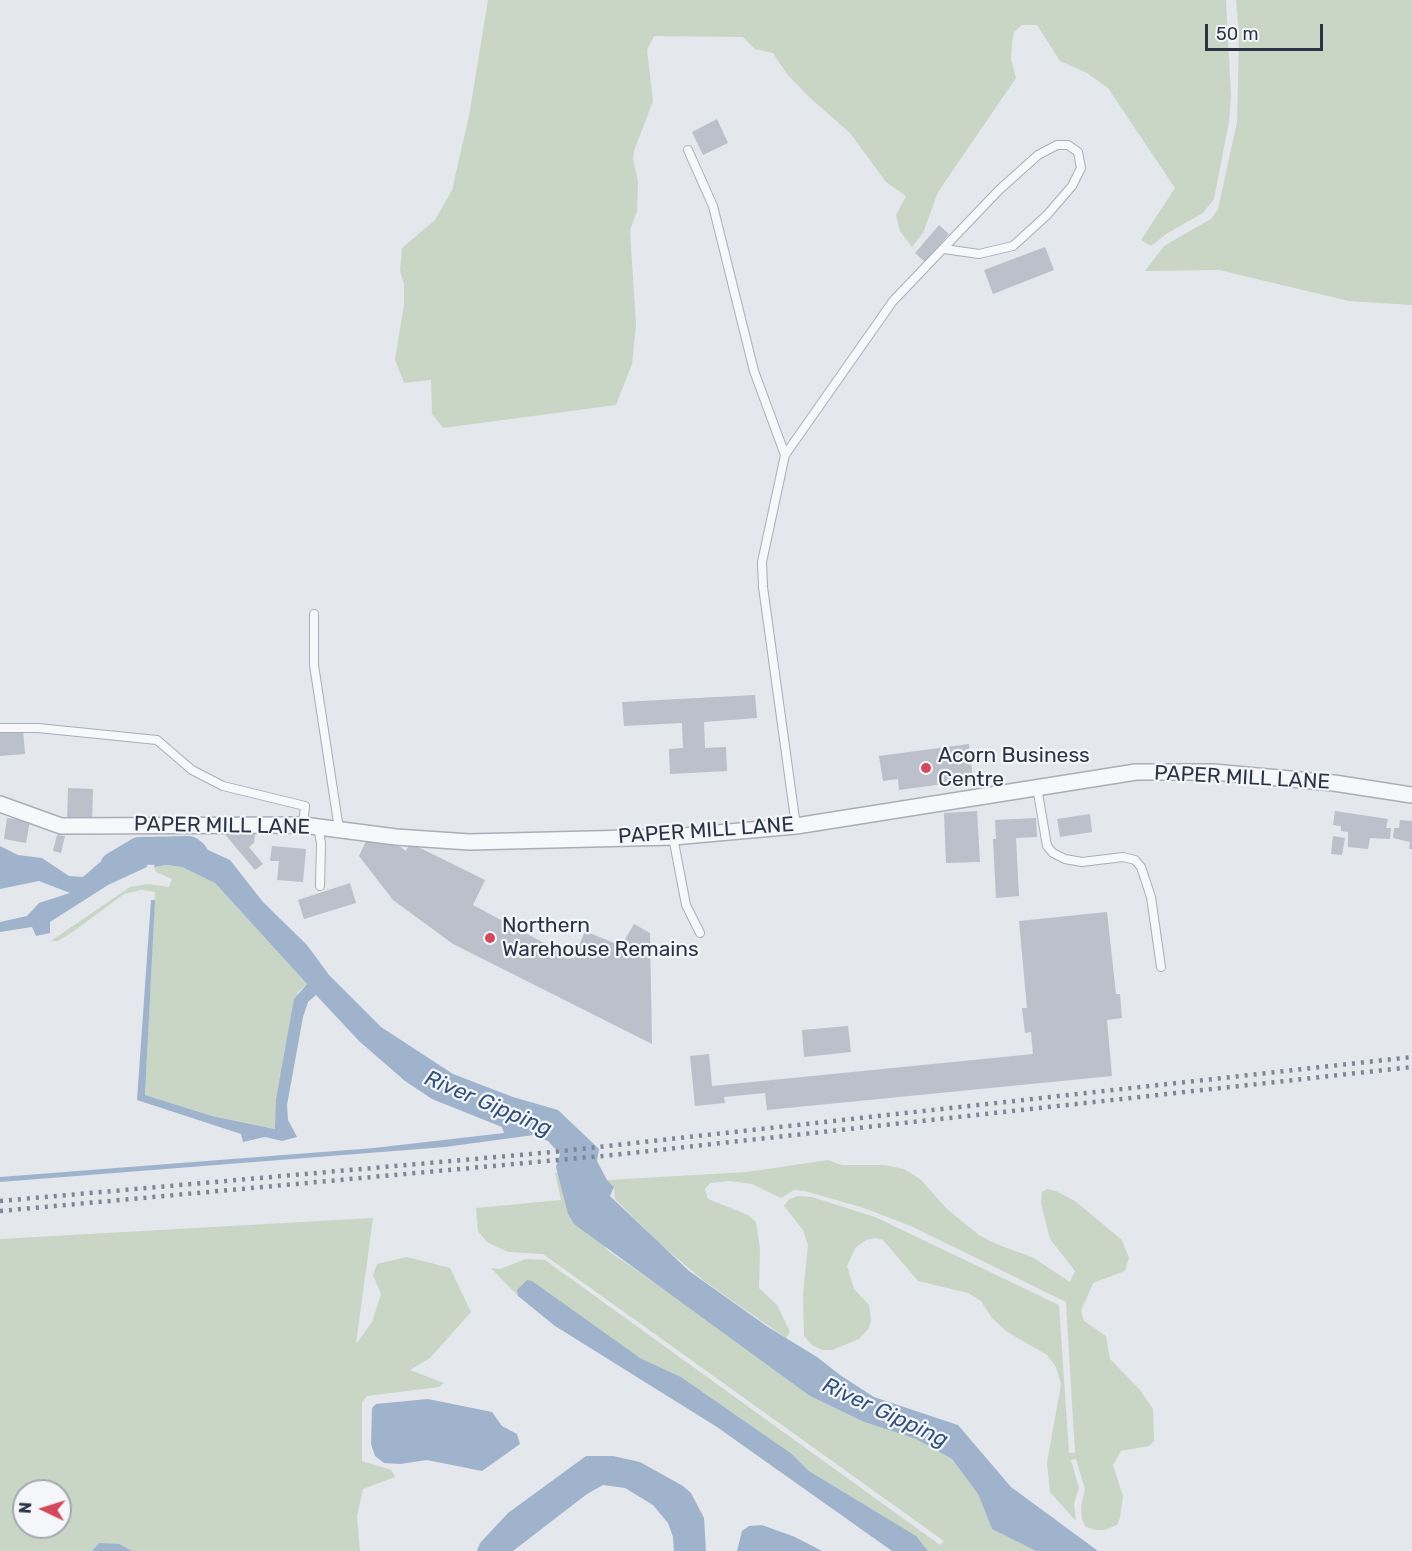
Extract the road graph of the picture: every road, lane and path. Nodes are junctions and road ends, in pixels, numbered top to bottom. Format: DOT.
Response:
graph roads {
  1 [pos="688,150"];
  2 [pos="945,249"];
  3 [pos="785,455"];
  4 [pos="314,614"];
  5 [pos="0,728"];
  6 [pos="1037,787"];
  7 [pos="1412,795"];
  8 [pos="0,804"];
  9 [pos="311,826"];
  10 [pos="796,826"];
  11 [pos="339,829"];
  12 [pos="672,837"];
  13 [pos="320,886"];
  14 [pos="700,933"];
  15 [pos="1161,967"];
  1 -- 3 [label="lane"];
  2 -- 2 [label="lane"];
  2 -- 3 [label="lane"];
  3 -- 10 [label="lane"];
  4 -- 11 [label="lane"];
  5 -- 9 [label="lane"];
  6 -- 7 [label="street, PAPER MILL LANE"];
  6 -- 10 [label="street, PAPER MILL LANE"];
  6 -- 15 [label="lane"];
  8 -- 9 [label="street, PAPER MILL LANE"];
  9 -- 11 [label="street, PAPER MILL LANE"];
  9 -- 13 [label="lane"];
  10 -- 12 [label="street, PAPER MILL LANE"];
  11 -- 12 [label="street, PAPER MILL LANE"];
  12 -- 14 [label="lane"];
}
